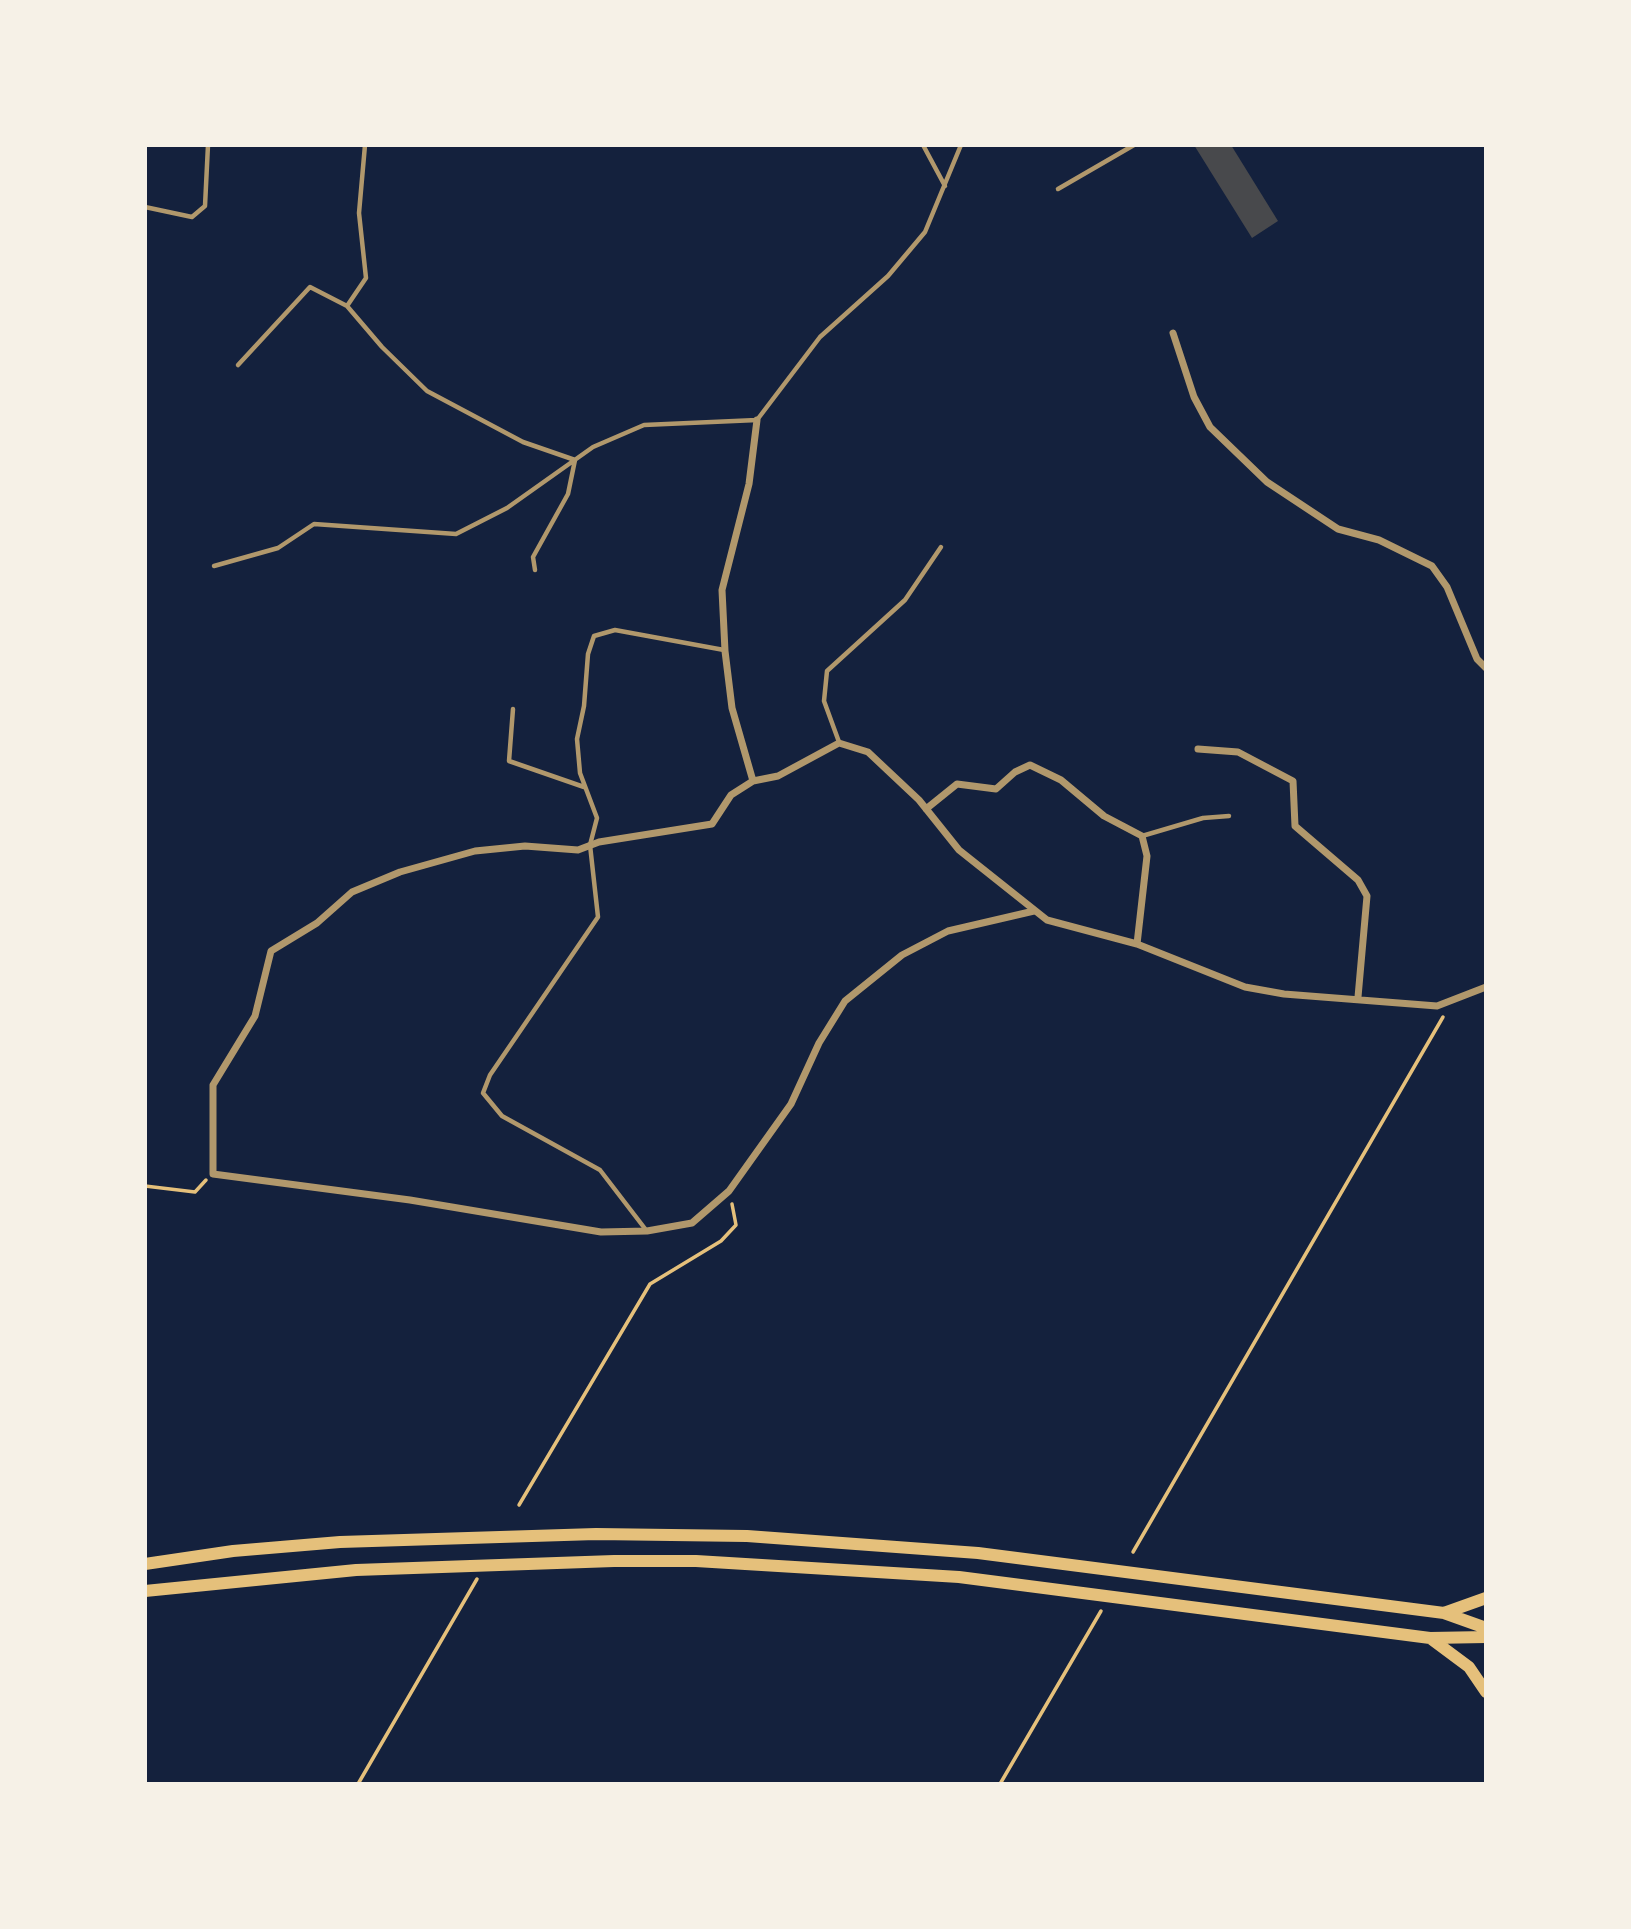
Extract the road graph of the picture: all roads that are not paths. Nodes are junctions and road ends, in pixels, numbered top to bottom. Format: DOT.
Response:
graph roads {
  1 [pos="208,145"];
  2 [pos="365,145"];
  3 [pos="923,145"];
  4 [pos="961,145"];
  5 [pos="1134,145"];
  6 [pos="946,187"];
  7 [pos="1058,189"];
  8 [pos="145,207"];
  9 [pos="347,306"];
  10 [pos="1173,333"];
  11 [pos="238,365"];
  12 [pos="757,420"];
  13 [pos="575,460"];
  14 [pos="941,547"];
  15 [pos="214,566"];
  16 [pos="535,570"];
  17 [pos="725,650"];
  18 [pos="1486,668"];
  19 [pos="513,709"];
  20 [pos="839,743"];
  21 [pos="1198,749"];
  22 [pos="753,781"];
  23 [pos="585,787"];
  24 [pos="926,809"];
  25 [pos="1229,816"];
  26 [pos="1142,836"];
  27 [pos="590,845"];
  28 [pos="1034,911"];
  29 [pos="1137,944"];
  30 [pos="1486,987"];
  31 [pos="1358,997"];
  32 [pos="647,1231"];
  33 [pos="145,1564"];
  34 [pos="145,1591"];
  35 [pos="1486,1598"];
  36 [pos="1444,1614"];
  37 [pos="1486,1628"];
  38 [pos="1486,1637"];
  39 [pos="1430,1638"];
  40 [pos="1486,1692"];
  1 -- 8 [label="lane"];
  2 -- 9 [label="lane"];
  3 -- 6 [label="lane"];
  4 -- 6 [label="lane"];
  5 -- 7 [label="lane"];
  6 -- 12 [label="lane"];
  9 -- 11 [label="lane"];
  9 -- 13 [label="lane"];
  10 -- 18 [label="street"];
  12 -- 13 [label="lane"];
  12 -- 17 [label="street"];
  13 -- 15 [label="lane"];
  13 -- 16 [label="lane"];
  14 -- 20 [label="lane"];
  17 -- 22 [label="street"];
  17 -- 23 [label="lane"];
  19 -- 23 [label="lane"];
  20 -- 22 [label="street"];
  20 -- 24 [label="street"];
  21 -- 31 [label="street"];
  22 -- 27 [label="street"];
  23 -- 27 [label="lane"];
  24 -- 26 [label="street"];
  24 -- 28 [label="street"];
  25 -- 26 [label="lane"];
  26 -- 29 [label="street"];
  27 -- 32 [label="lane"];
  27 -- 32 [label="street"];
  28 -- 29 [label="street"];
  28 -- 32 [label="street"];
  29 -- 31 [label="street"];
  30 -- 31 [label="street"];
  33 -- 36 [label="main road"];
  34 -- 39 [label="main road"];
  35 -- 36 [label="main road"];
  36 -- 37 [label="main road"];
  38 -- 39 [label="main road"];
  39 -- 40 [label="main road"];
}
